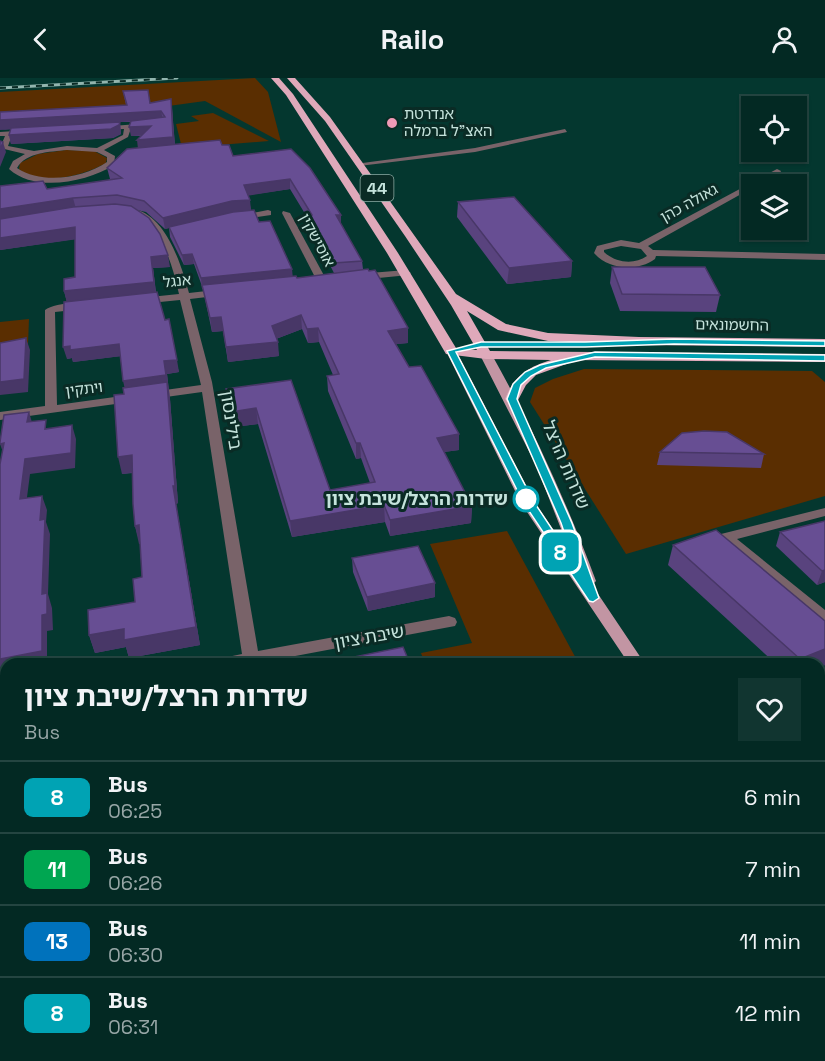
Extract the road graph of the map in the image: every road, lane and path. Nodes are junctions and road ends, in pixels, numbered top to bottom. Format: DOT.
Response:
graph roads {
  1 [pos="278,81"];
  2 [pos="300,81"];
  3 [pos="163,124"];
  4 [pos="128,126"];
  5 [pos="92,128"];
  6 [pos="565,131"];
  7 [pos="33,132"];
  8 [pos="9,133"];
  9 [pos="0,134"];
  10 [pos="98,150"];
  11 [pos="34,153"];
  12 [pos="123,155"];
  13 [pos="111,156"];
  14 [pos="22,158"];
  15 [pos="6,163"];
  16 [pos="359,164"];
  17 [pos="777,171"];
  18 [pos="6,174"];
  19 [pos="18,174"];
  20 [pos="771,174"];
  21 [pos="741,190"];
  22 [pos="129,210"];
  23 [pos="268,213"];
  24 [pos="286,213"];
  25 [pos="224,220"];
  26 [pos="640,246"];
  27 [pos="652,253"];
  28 [pos="825,257"];
  29 [pos="406,273"];
  30 [pos="348,278"];
  31 [pos="311,282"];
  32 [pos="230,291"];
  33 [pos="184,296"];
  34 [pos="453,297"];
  35 [pos="128,302"];
  36 [pos="95,305"];
  37 [pos="639,341"];
  38 [pos="824,343"];
  39 [pos="483,349"];
  40 [pos="451,351"];
  41 [pos="595,355"];
  42 [pos="825,358"];
  43 [pos="207,388"];
  44 [pos="512,399"];
  45 [pos="51,409"];
  46 [pos="0,416"];
  47 [pos="825,512"];
  48 [pos="593,598"];
  49 [pos="825,619"];
  50 [pos="449,622"];
  51 [pos="251,658"];
  52 [pos="633,658"];
  1 -- 29 [label="highway, 44"];
  2 -- 16 [label="highway, 44"];
  3 -- 4 [label="street"];
  4 -- 5 [label="street"];
  4 -- 10 [label="street"];
  6 -- 16 [label="street"];
  7 -- 8 [label="street"];
  8 -- 9 [label="street"];
  8 -- 11 [label="street"];
  10 -- 11 [label="street"];
  10 -- 13 [label="street"];
  11 -- 14 [label="street"];
  12 -- 13 [label="street"];
  13 -- 19 [label="street"];
  14 -- 15 [label="street"];
  14 -- 19 [label="street"];
  16 -- 34 [label="highway, 44"];
  17 -- 20 [label="street, גאולה כהן"];
  18 -- 19 [label="street"];
  21 -- 26 [label="street, גאולה כהן"];
  22 -- 33 [label="street, בילינסון"];
  23 -- 25 [label="street"];
  24 -- 31 [label="street, אוסישקין"];
  26 -- 27 [label="street"];
  26 -- 27 [label="street"];
  27 -- 28 [label="street"];
  29 -- 30 [label="street"];
  29 -- 40 [label="highway, 44"];
  32 -- 33 [label="street, אנגל"];
  33 -- 35 [label="street, אנגל"];
  33 -- 43 [label="street, בילינסון"];
  34 -- 37 [label="highway, 44"];
  34 -- 39 [label="highway, 44"];
  36 -- 45 [label="street"];
  37 -- 38 [label="highway, החשמונאים / 44"];
  37 -- 39 [label="highway"];
  39 -- 40 [label="highway, החשמונאים"];
  39 -- 41 [label="highway, החשמונאים"];
  39 -- 44 [label="main road, שדרות הרצל"];
  40 -- 48 [label="main road, שדרות הרצל"];
  41 -- 42 [label="highway, החשמונאים"];
  41 -- 44 [label="highway"];
  43 -- 45 [label="street, ויתקין"];
  43 -- 51 [label="street, בילינסון"];
  44 -- 48 [label="main road, שדרות הרצל"];
  45 -- 46 [label="street, ויתקין"];
  47 -- 49 [label="street"];
  48 -- 52 [label="main road, שדרות הרצל"];
  50 -- 51 [label="street, שיבת ציון"];
}
